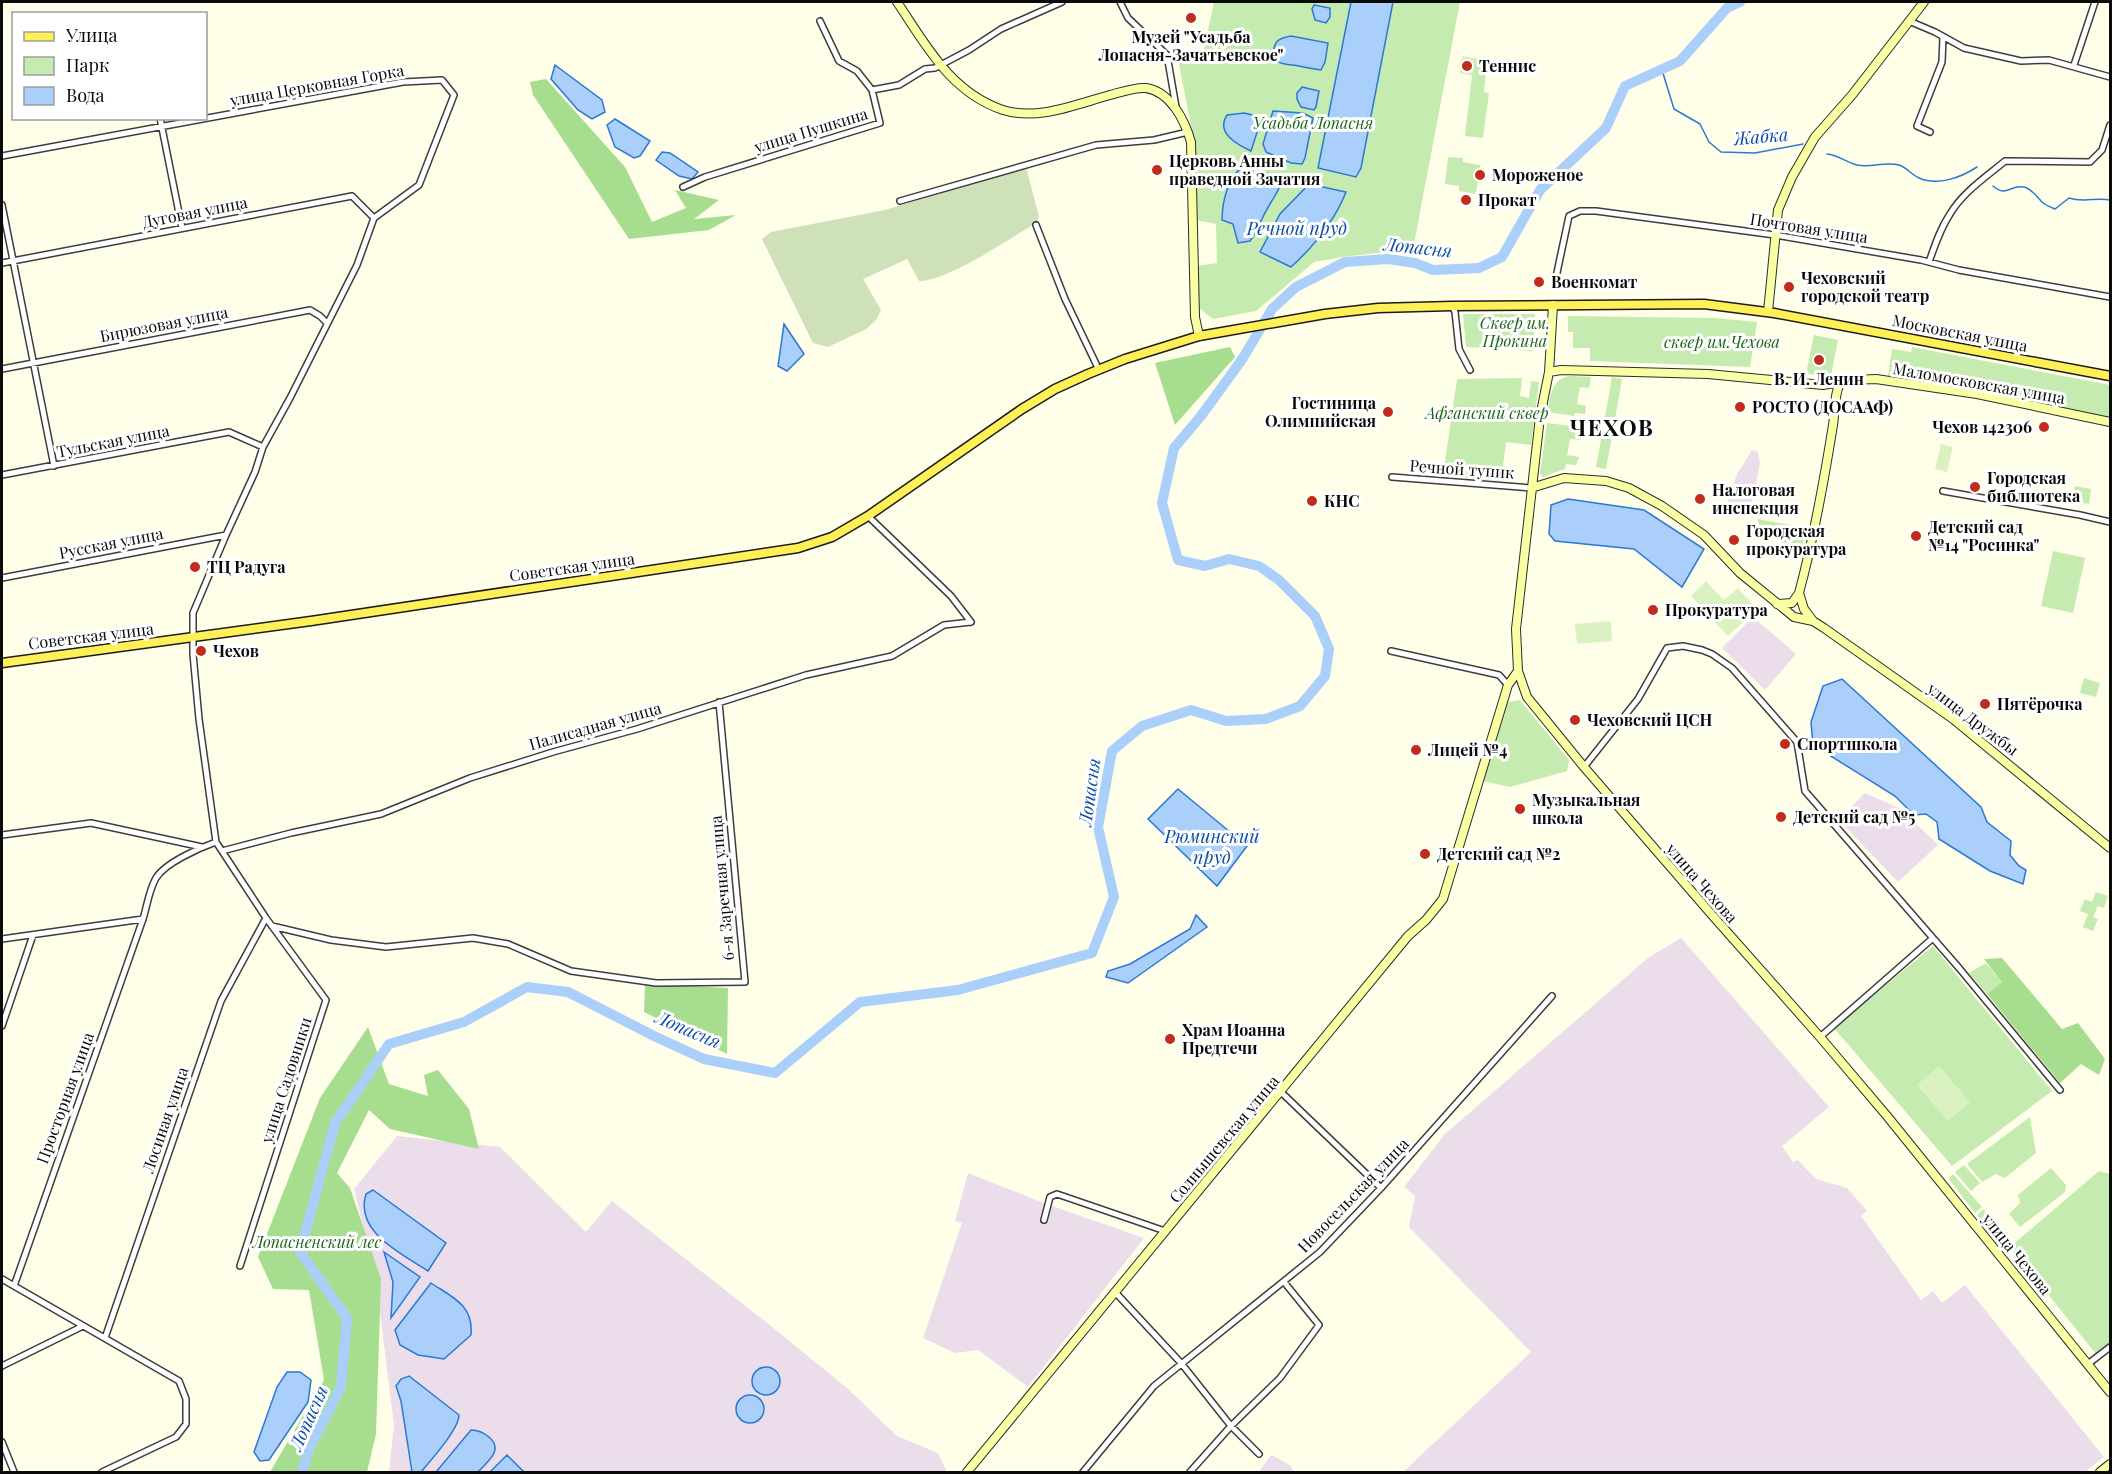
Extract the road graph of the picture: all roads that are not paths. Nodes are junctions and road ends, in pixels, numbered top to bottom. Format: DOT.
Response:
graph roads {
  1 [pos="897,2"];
  2 [pos="1062,2"];
  3 [pos="1120,2"];
  4 [pos="1924,2"];
  5 [pos="2095,2"];
  6 [pos="820,21"];
  7 [pos="1909,21"];
  8 [pos="1943,37"];
  9 [pos="939,64"];
  10 [pos="2074,66"];
  11 [pos="2110,77"];
  12 [pos="872,90"];
  13 [pos="1177,109"];
  14 [pos="207,119"];
  15 [pos="160,120"];
  16 [pos="204,120"];
  17 [pos="2110,125"];
  18 [pos="162,128"];
  19 [pos="1188,132"];
  20 [pos="1929,132"];
  21 [pos="2,156"];
  22 [pos="683,187"];
  23 [pos="900,201"];
  24 [pos="2,205"];
  25 [pos="374,218"];
  26 [pos="1036,225"];
  27 [pos="182,228"];
  28 [pos="1775,235"];
  29 [pos="13,261"];
  30 [pos="1929,262"];
  31 [pos="2,263"];
  32 [pos="1556,282"];
  33 [pos="2110,297"];
  34 [pos="1553,305"];
  35 [pos="1452,306"];
  36 [pos="1768,312"];
  37 [pos="1325,314"];
  38 [pos="327,323"];
  39 [pos="1198,336"];
  40 [pos="33,363"];
  41 [pos="2,369"];
  42 [pos="1099,370"];
  43 [pos="1470,370"];
  44 [pos="1549,372"];
  45 [pos="2110,376"];
  46 [pos="1842,381"];
  47 [pos="1823,385"];
  48 [pos="1836,396"];
  49 [pos="2110,422"];
  50 [pos="263,447"];
  51 [pos="54,466"];
  52 [pos="2,475"];
  53 [pos="1392,477"];
  54 [pos="1531,488"];
  55 [pos="1943,491"];
  56 [pos="868,516"];
  57 [pos="2110,522"];
  58 [pos="226,535"];
  59 [pos="2,578"];
  60 [pos="1799,593"];
  61 [pos="1777,604"];
  62 [pos="1813,621"];
  63 [pos="192,638"];
  64 [pos="1391,651"];
  65 [pos="2,663"];
  66 [pos="1518,671"];
  67 [pos="1508,685"];
  68 [pos="719,702"];
  69 [pos="1584,768"];
  70 [pos="2,835"];
  71 [pos="216,842"];
  72 [pos="202,847"];
  73 [pos="2110,848"];
  74 [pos="222,851"];
  75 [pos="267,918"];
  76 [pos="143,919"];
  77 [pos="272,926"];
  78 [pos="33,935"];
  79 [pos="1933,938"];
  80 [pos="2,939"];
  81 [pos="1552,996"];
  82 [pos="2,1026"];
  83 [pos="1820,1037"];
  84 [pos="2060,1090"];
  85 [pos="1281,1092"];
  86 [pos="1382,1188"];
  87 [pos="1044,1220"];
  88 [pos="1165,1231"];
  89 [pos="240,1266"];
  90 [pos="2,1279"];
  91 [pos="1284,1282"];
  92 [pos="14,1286"];
  93 [pos="1115,1292"];
  94 [pos="83,1326"];
  95 [pos="105,1338"];
  96 [pos="2110,1347"];
  97 [pos="1181,1363"];
  98 [pos="2088,1364"];
  99 [pos="2,1366"];
  100 [pos="2110,1392"];
  101 [pos="1231,1426"];
  102 [pos="2,1442"];
  103 [pos="1259,1454"];
  104 [pos="2110,1464"];
  105 [pos="14,1473"];
  106 [pos="102,1473"];
  107 [pos="967,1473"];
  108 [pos="1083,1473"];
  109 [pos="1190,1473"];
  110 [pos="2100,1473"];
  1 -- 9 [label="street"];
  2 -- 9 [label="street, улица Пушкина"];
  3 -- 13 [label="street"];
  4 -- 7 [label="street"];
  5 -- 10 [label="street"];
  6 -- 12 [label="street"];
  7 -- 8 [label="street"];
  7 -- 28 [label="street"];
  8 -- 10 [label="street"];
  8 -- 20 [label="street"];
  9 -- 12 [label="street, улица Пушкина"];
  9 -- 13 [label="street"];
  10 -- 11 [label="street"];
  12 -- 22 [label="street, улица Пушкина"];
  13 -- 19 [label="street"];
  14 -- 25 [label="street, улица Церковная Горка"];
  15 -- 18 [label="street"];
  16 -- 18 [label="street, улица Церковная Горка"];
  17 -- 30 [label="street"];
  18 -- 21 [label="street, улица Церковная Горка"];
  18 -- 27 [label="street"];
  19 -- 23 [label="street"];
  19 -- 39 [label="street"];
  24 -- 29 [label="street"];
  25 -- 27 [label="street, Дуговая улица"];
  25 -- 38 [label="street"];
  26 -- 42 [label="street"];
  27 -- 29 [label="street, Дуговая улица"];
  28 -- 30 [label="street, Почтовая улица"];
  28 -- 32 [label="street, Почтовая улица"];
  28 -- 36 [label="street"];
  29 -- 31 [label="street, Дуговая улица"];
  29 -- 40 [label="street"];
  30 -- 33 [label="street, Почтовая улица"];
  34 -- 35 [label="main road, Московская улица"];
  34 -- 36 [label="main road, Московская улица"];
  34 -- 44 [label="street, улица Чехова"];
  35 -- 37 [label="main road, Московская улица"];
  35 -- 43 [label="street"];
  36 -- 45 [label="main road, Московская улица"];
  37 -- 39 [label="main road, Советская улица"];
  38 -- 40 [label="street, Бирюзовая улица"];
  38 -- 50 [label="street"];
  39 -- 42 [label="main road, Советская улица"];
  40 -- 41 [label="street, Бирюзовая улица"];
  40 -- 51 [label="street"];
  42 -- 56 [label="main road, Советская улица"];
  44 -- 47 [label="street"];
  44 -- 54 [label="street, улица Чехова"];
  46 -- 47 [label="street"];
  46 -- 48 [label="street"];
  46 -- 49 [label="street, Маломосковская улица"];
  47 -- 48 [label="street"];
  48 -- 60 [label="street"];
  50 -- 51 [label="street, Тульская улица"];
  50 -- 58 [label="street"];
  51 -- 52 [label="street, Тульская улица"];
  53 -- 54 [label="street, Речной тупик"];
  54 -- 61 [label="street, улица Дружбы"];
  54 -- 66 [label="street, улица Чехова"];
  55 -- 57 [label="street"];
  56 -- 63 [label="main road, Советская улица"];
  56 -- 68 [label="street, Палисадная улица"];
  58 -- 59 [label="street, Русская улица"];
  58 -- 63 [label="street"];
  60 -- 61 [label="street"];
  60 -- 62 [label="street, улица Дружбы"];
  61 -- 62 [label="street, улица Дружбы"];
  62 -- 73 [label="street, улица Дружбы"];
  63 -- 65 [label="main road, Советская улица"];
  63 -- 71 [label="street"];
  64 -- 67 [label="street"];
  66 -- 67 [label="street, Солнышевская улица"];
  66 -- 69 [label="street, улица Чехова"];
  67 -- 85 [label="street, Солнышевская улица"];
  68 -- 74 [label="street, Палисадная улица"];
  68 -- 77 [label="street, 6-я Заречная улица"];
  69 -- 79 [label="street"];
  69 -- 83 [label="street, улица Чехова"];
  70 -- 72 [label="street"];
  71 -- 72 [label="street, Просторная улица"];
  71 -- 74 [label="street, улица Садовники"];
  72 -- 76 [label="street, Просторная улица"];
  74 -- 75 [label="street, улица Садовники"];
  75 -- 77 [label="street, улица Садовники"];
  75 -- 95 [label="street, Лосиная улица"];
  76 -- 78 [label="street"];
  76 -- 92 [label="street, Просторная улица"];
  77 -- 89 [label="street, улица Садовники"];
  78 -- 80 [label="street"];
  78 -- 82 [label="street"];
  79 -- 83 [label="street"];
  79 -- 84 [label="street"];
  81 -- 86 [label="street, Новосельская улица"];
  83 -- 98 [label="street, улица Чехова"];
  85 -- 86 [label="street"];
  85 -- 88 [label="street, Солнышевская улица"];
  86 -- 91 [label="street, Новосельская улица"];
  87 -- 88 [label="street"];
  88 -- 93 [label="street, Солнышевская улица"];
  90 -- 92 [label="street"];
  91 -- 97 [label="street, Новосельская улица"];
  91 -- 101 [label="street"];
  92 -- 94 [label="street"];
  93 -- 97 [label="street"];
  93 -- 107 [label="street, Солнышевская улица"];
  94 -- 95 [label="street"];
  94 -- 99 [label="street"];
  95 -- 106 [label="street"];
  96 -- 98 [label="street"];
  97 -- 101 [label="street"];
  97 -- 108 [label="street, Новосельская улица"];
  98 -- 100 [label="street, улица Чехова"];
  101 -- 103 [label="street"];
  101 -- 109 [label="street"];
  102 -- 105 [label="street"];
  104 -- 110 [label="street"];
}
